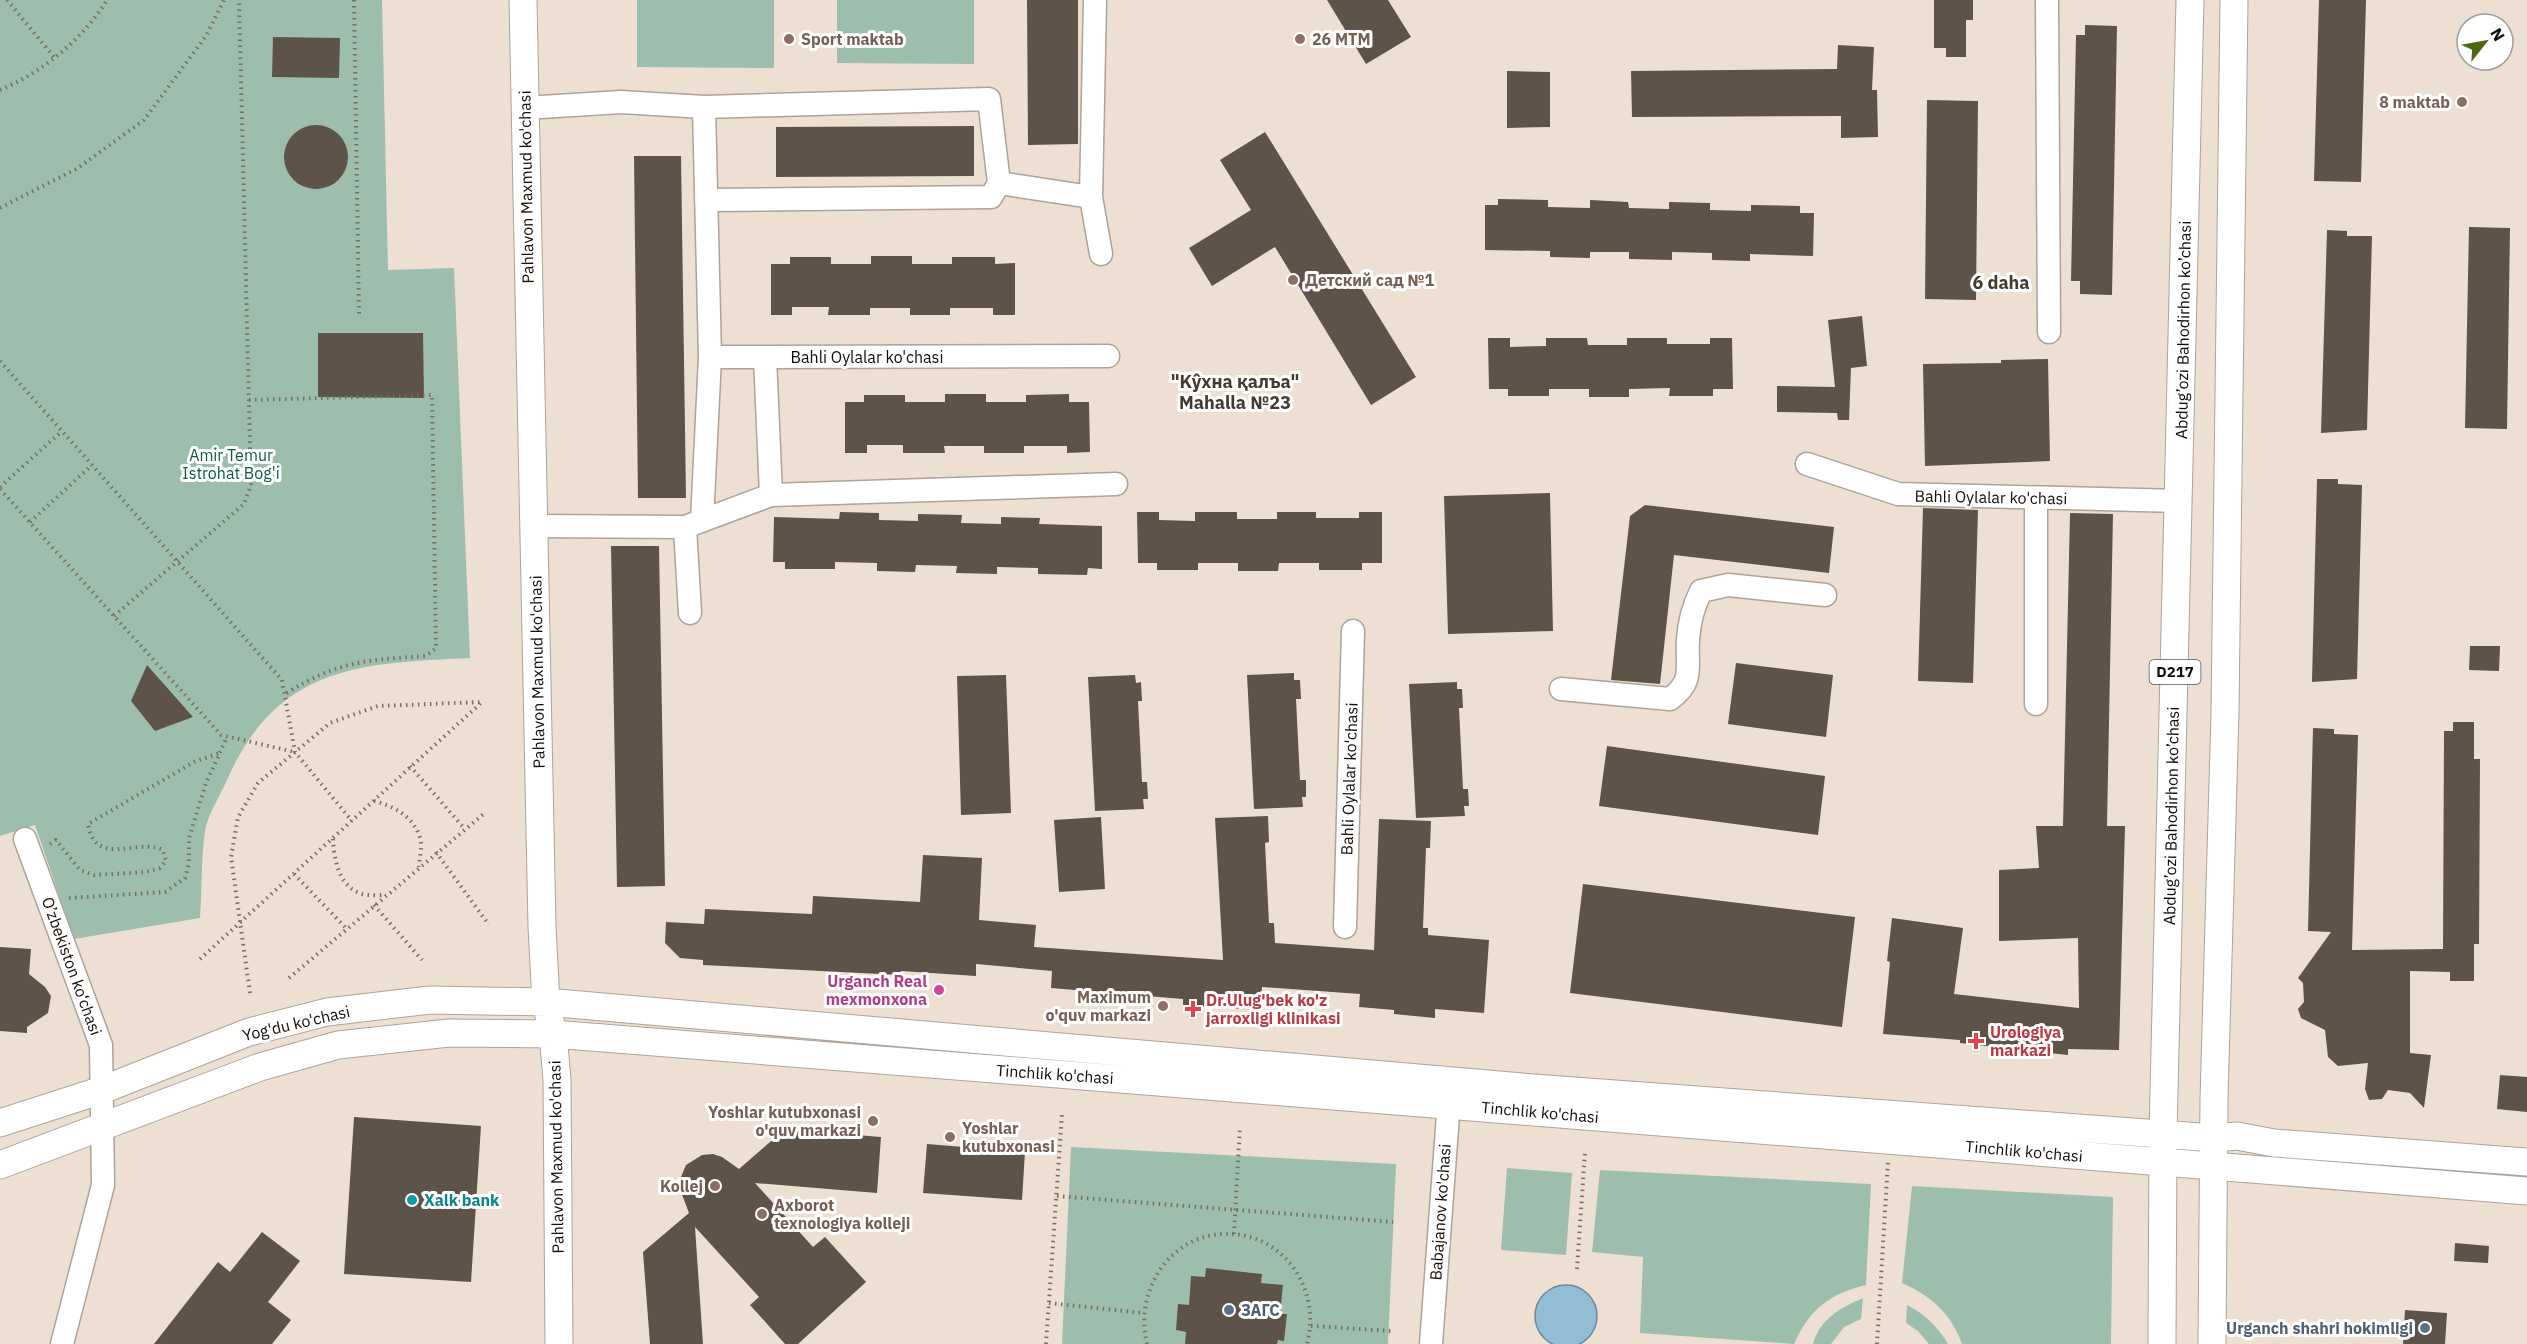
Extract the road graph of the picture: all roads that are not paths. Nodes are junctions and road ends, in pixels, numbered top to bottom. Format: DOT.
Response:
graph roads {
  1 [pos="523,0"];
  2 [pos="1095,0"];
  3 [pos="2047,0"];
  4 [pos="2190,0"];
  5 [pos="2234,0"];
  6 [pos="704,107"];
  7 [pos="525,108"];
  8 [pos="999,183"];
  9 [pos="1091,197"];
  10 [pos="706,200"];
  11 [pos="1101,254"];
  12 [pos="2049,332"];
  13 [pos="1108,356"];
  14 [pos="710,357"];
  15 [pos="765,357"];
  16 [pos="1807,464"];
  17 [pos="1116,484"];
  18 [pos="771,495"];
  19 [pos="2036,498"];
  20 [pos="2179,501"];
  21 [pos="693,524"];
  22 [pos="534,526"];
  23 [pos="1825,595"];
  24 [pos="690,613"];
  25 [pos="1353,631"];
  26 [pos="1561,689"];
  27 [pos="2036,704"];
  28 [pos="26,839"];
  29 [pos="1345,927"];
  30 [pos="558,1003"];
  31 [pos="553,1034"];
  32 [pos="102,1090"];
  33 [pos="1450,1093"];
  34 [pos="0,1123"];
  35 [pos="102,1128"];
  36 [pos="2163,1134"];
  37 [pos="2214,1138"];
  38 [pos="2163,1162"];
  39 [pos="2527,1162"];
  40 [pos="0,1165"];
  41 [pos="2213,1167"];
  42 [pos="2527,1191"];
  43 [pos="62,1344"];
  44 [pos="559,1344"];
  45 [pos="1431,1344"];
  46 [pos="2162,1344"];
  47 [pos="2212,1344"];
  1 -- 7 [label="main road, Pahlavon Maxmud ko'chasi"];
  2 -- 9 [label="street"];
  3 -- 12 [label="street"];
  4 -- 20 [label="main road, Abdug’ozi Bahodirhon ko’chasi / D217"];
  5 -- 37 [label="main road"];
  6 -- 7 [label="street"];
  6 -- 8 [label="street"];
  6 -- 10 [label="street"];
  7 -- 22 [label="main road, Pahlavon Maxmud ko'chasi"];
  8 -- 9 [label="street"];
  8 -- 10 [label="street"];
  9 -- 11 [label="street"];
  10 -- 14 [label="street"];
  13 -- 15 [label="street, Bahli Oylalar ko'chasi"];
  14 -- 15 [label="street, Bahli Oylalar ko'chasi"];
  14 -- 21 [label="street"];
  15 -- 18 [label="street"];
  16 -- 19 [label="street, Bahli Oylalar ko'chasi"];
  17 -- 18 [label="street"];
  18 -- 21 [label="street"];
  19 -- 20 [label="street, Bahli Oylalar ko'chasi"];
  19 -- 27 [label="street"];
  20 -- 36 [label="main road, Abdug’ozi Bahodirhon ko’chasi / D217"];
  21 -- 22 [label="street"];
  21 -- 24 [label="street"];
  22 -- 30 [label="main road, Pahlavon Maxmud ko'chasi"];
  23 -- 26 [label="street"];
  25 -- 29 [label="street, Bahli Oylalar ko'chasi"];
  28 -- 32 [label="street, O’zbekiston ko‘chasi"];
  30 -- 31 [label="main road, Pahlavon Maxmud ko'chasi"];
  30 -- 32 [label="main road, Yog'du ko'chasi"];
  30 -- 33 [label="main road, Tinchlik ko'chasi"];
  31 -- 33 [label="main road, Tinchlik ko'chasi"];
  31 -- 35 [label="main road, Yog'du ko'chasi"];
  31 -- 44 [label="main road, Pahlavon Maxmud ko'chasi"];
  32 -- 34 [label="main road, Yog'du ko'chasi"];
  32 -- 35 [label="street, O’zbekiston ko‘chasi"];
  33 -- 36 [label="main road, Tinchlik ko'chasi"];
  33 -- 38 [label="main road, Tinchlik ko'chasi"];
  33 -- 45 [label="street, Babajanov ko'chasi"];
  35 -- 40 [label="main road, Yog'du ko'chasi"];
  35 -- 43 [label="street, O’zbekiston ko‘chasi"];
  36 -- 37 [label="main road, Tinchlik ko'chasi"];
  36 -- 38 [label="main road, Abdug’ozi Bahodirhon ko’chasi / D217"];
  37 -- 39 [label="main road, Tinchlik ko'chasi"];
  37 -- 41 [label="main road"];
  38 -- 41 [label="main road, Tinchlik ko'chasi"];
  38 -- 46 [label="main road, Abdug’ozi Bahodirhon ko’chasi / D217"];
  41 -- 42 [label="main road, Tinchlik ko'chasi"];
  41 -- 47 [label="main road"];
}
